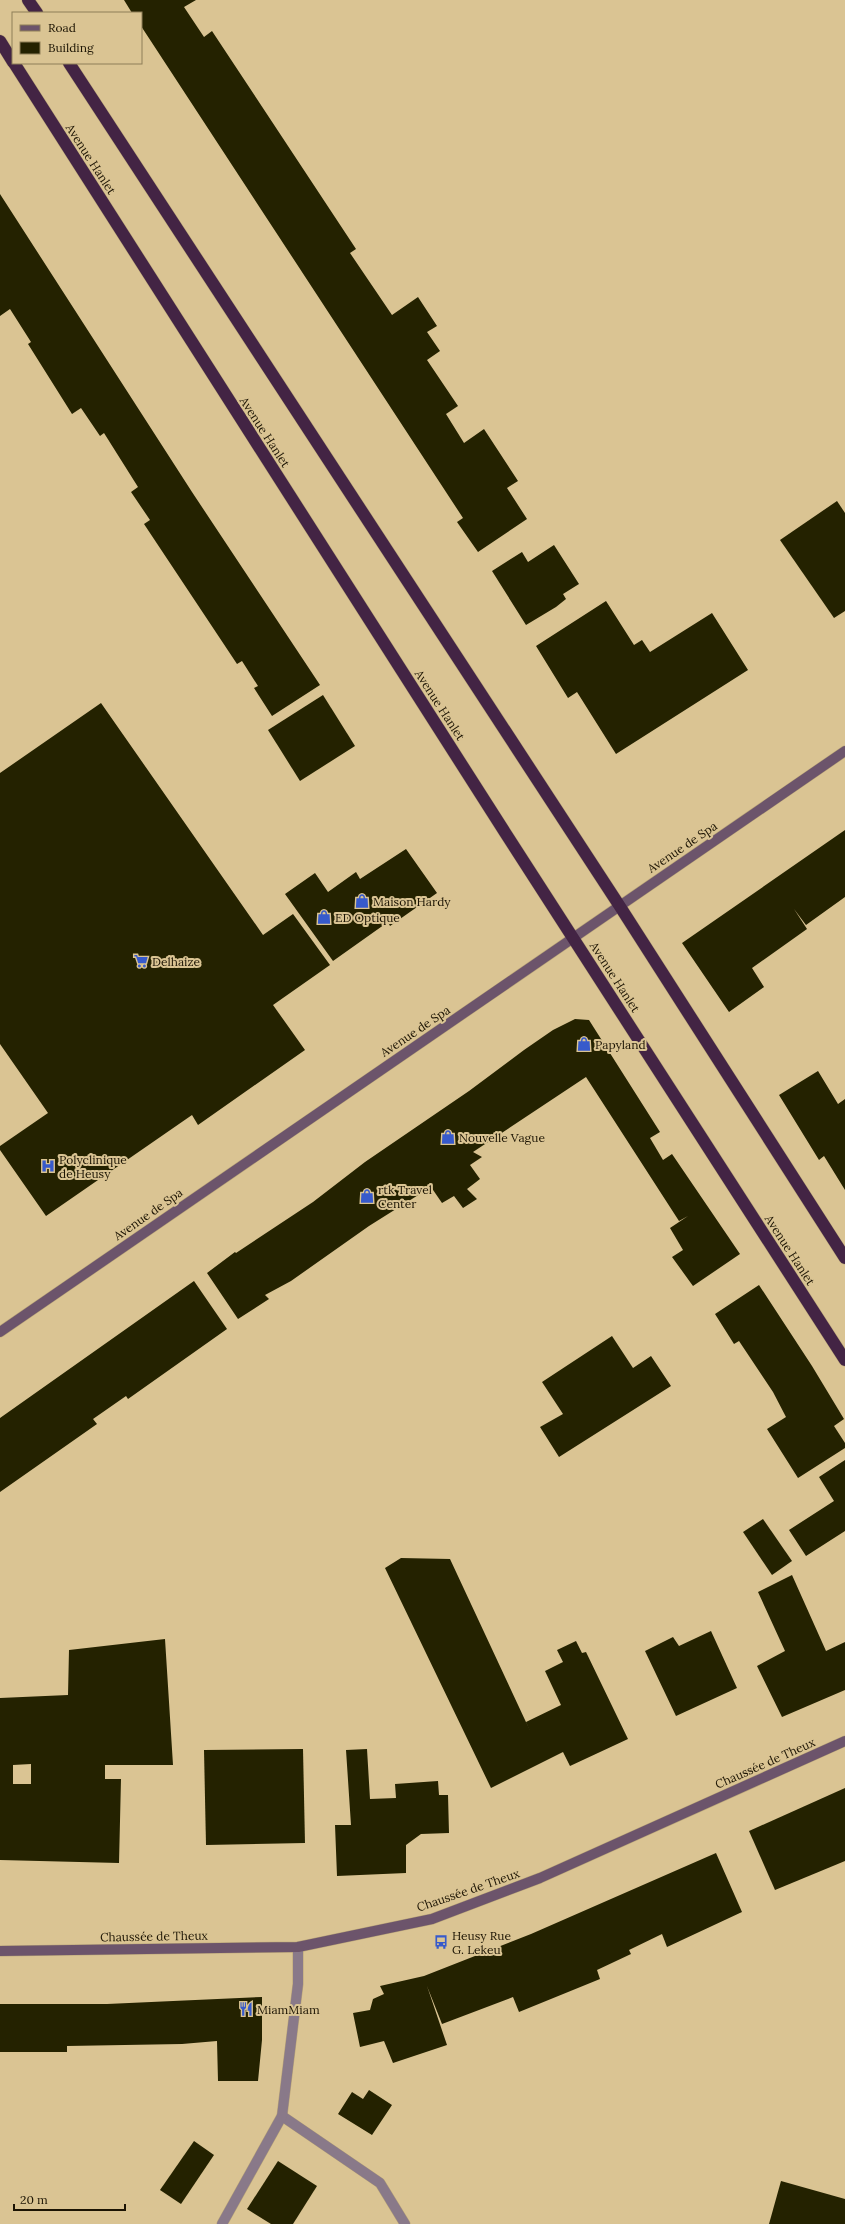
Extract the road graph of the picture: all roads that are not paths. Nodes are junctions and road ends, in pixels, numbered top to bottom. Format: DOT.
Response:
graph roads {
  1 [pos="28,0"];
  2 [pos="36,12"];
  3 [pos="0,42"];
  4 [pos="12,60"];
  5 [pos="14,64"];
  6 [pos="71,64"];
  7 [pos="845,751"];
  8 [pos="619,905"];
  9 [pos="573,937"];
  10 [pos="845,1258"];
  11 [pos="0,1332"];
  12 [pos="845,1360"];
  13 [pos="845,1741"];
  14 [pos="298,1947"];
  15 [pos="0,1952"];
  16 [pos="282,2116"];
  17 [pos="222,2224"];
  18 [pos="405,2224"];
  1 -- 2 [label="highway"];
  3 -- 4 [label="highway, Avenue Hanlet"];
  5 -- 9 [label="highway, Avenue Hanlet"];
  6 -- 8 [label="highway"];
  7 -- 8 [label="street, Avenue de Spa"];
  8 -- 9 [label="street, Avenue de Spa"];
  8 -- 10 [label="highway"];
  9 -- 11 [label="street, Avenue de Spa"];
  9 -- 12 [label="highway, Avenue Hanlet"];
  13 -- 14 [label="street, Chaussée de Theux"];
  14 -- 15 [label="street, Chaussée de Theux"];
  14 -- 16 [label="street"];
  16 -- 17 [label="street"];
  16 -- 18 [label="street"];
}
